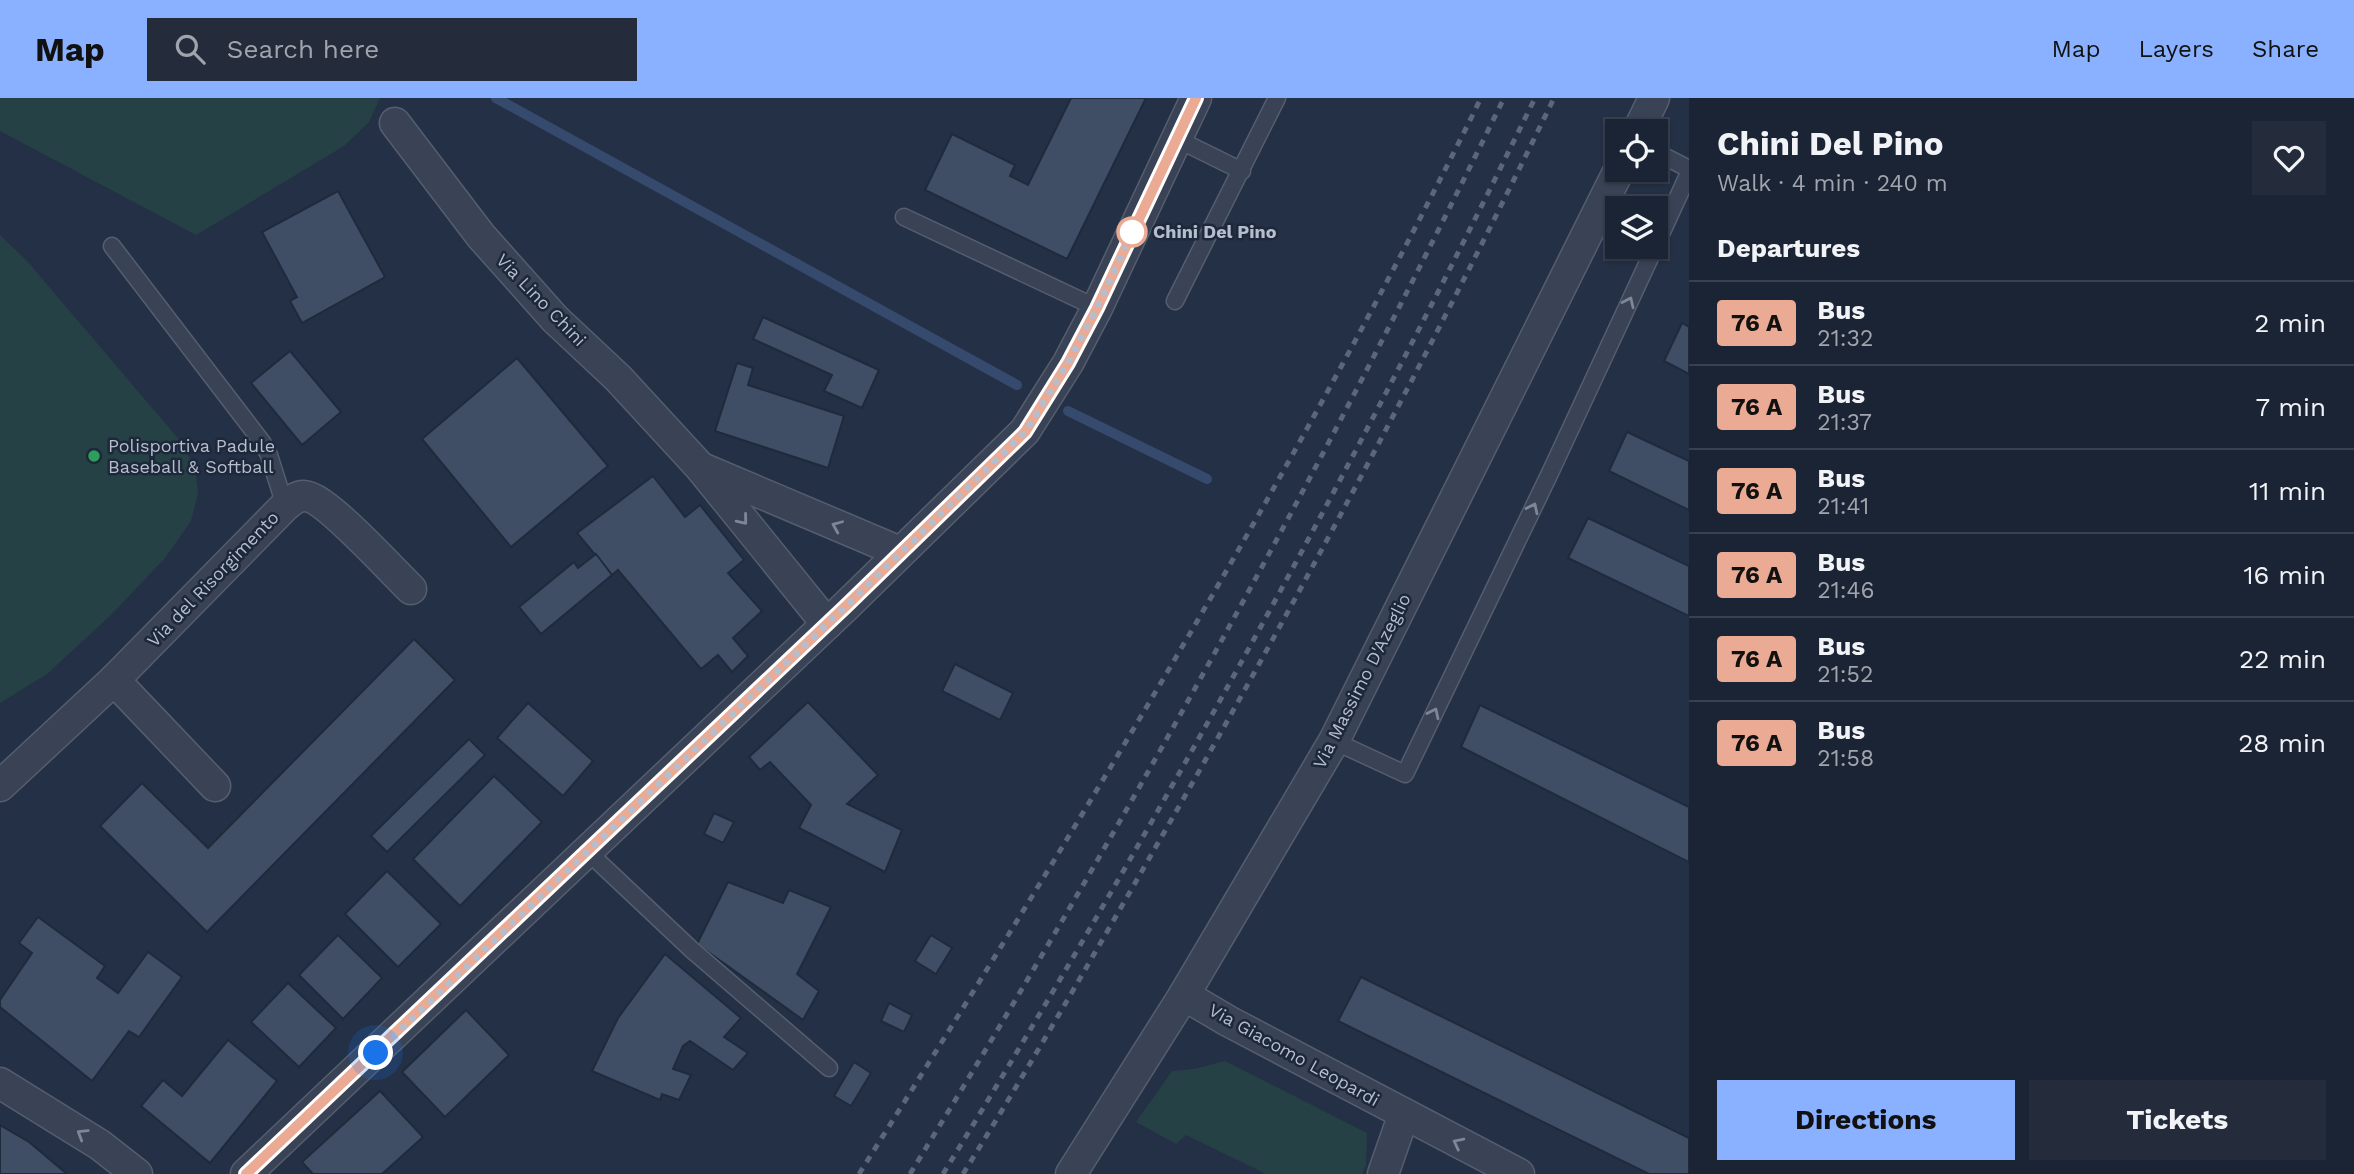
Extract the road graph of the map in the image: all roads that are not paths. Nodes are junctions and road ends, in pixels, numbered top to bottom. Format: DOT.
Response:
graph roads {
  1 [pos="1196,98"];
  2 [pos="1277,98"];
  3 [pos="1654,98"];
  4 [pos="1644,119"];
  5 [pos="395,123"];
  6 [pos="1177,139"];
  7 [pos="1668,159"];
  8 [pos="1242,171"];
  9 [pos="1689,171"];
  10 [pos="1613,182"];
  11 [pos="904,217"];
  12 [pos="1668,217"];
  13 [pos="112,246"];
  14 [pos="1649,259"];
  15 [pos="1175,301"];
  16 [pos="1097,308"];
  17 [pos="700,467"];
  18 [pos="285,506"];
  19 [pos="900,552"];
  20 [pos="411,589"];
  21 [pos="827,624"];
  22 [pos="114,680"];
  23 [pos="1334,741"];
  24 [pos="0,786"];
  25 [pos="215,786"];
  26 [pos="587,852"];
  27 [pos="1184,995"];
  28 [pos="829,1068"];
  29 [pos="0,1083"];
  30 [pos="1404,1114"];
  31 [pos="137,1174"];
  32 [pos="246,1174"];
  33 [pos="1071,1174"];
  34 [pos="1382,1174"];
  35 [pos="1519,1174"];
  1 -- 6 [label="street"];
  2 -- 8 [label="lane"];
  3 -- 4 [label="street"];
  5 -- 17 [label="street, Via Lino Chini"];
  6 -- 8 [label="lane"];
  6 -- 16 [label="street"];
  7 -- 9 [label="lane"];
  8 -- 15 [label="lane"];
  9 -- 12 [label="lane"];
  10 -- 23 [label="street, Via Massimo D'Azeglio"];
  11 -- 16 [label="lane"];
  13 -- 18 [label="lane"];
  23 -- 14 [label="lane, one-way"];
  16 -- 19 [label="street"];
  19 -- 17 [label="street, Via Lino Chini, one-way"];
  17 -- 21 [label="street, Via Lino Chini, one-way"];
  18 -- 20 [label="street, Via del Risorgimento"];
  18 -- 22 [label="street, Via del Risorgimento"];
  19 -- 21 [label="street"];
  21 -- 26 [label="street"];
  22 -- 24 [label="street, Via del Risorgimento"];
  22 -- 25 [label="street"];
  23 -- 27 [label="street, Via Massimo D'Azeglio"];
  26 -- 28 [label="lane"];
  26 -- 32 [label="street"];
  27 -- 30 [label="street, Via Giacomo Leopardi"];
  27 -- 33 [label="street, Via Massimo D'Azeglio"];
  31 -- 29 [label="street, one-way"];
  30 -- 34 [label="street"];
  35 -- 30 [label="street, Via Giacomo Leopardi, one-way"];
}
